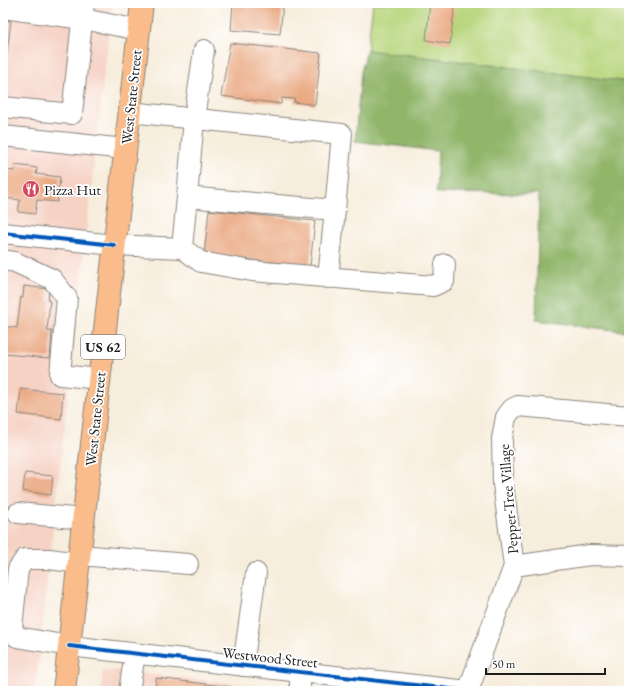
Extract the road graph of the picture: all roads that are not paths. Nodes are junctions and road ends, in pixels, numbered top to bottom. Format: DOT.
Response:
graph roads {
  1 [pos="142,3"];
  2 [pos="3,8"];
  3 [pos="84,11"];
  4 [pos="139,30"];
  5 [pos="204,50"];
  6 [pos="3,107"];
  7 [pos="129,112"];
  8 [pos="194,118"];
  9 [pos="3,136"];
  10 [pos="125,149"];
  11 [pos="187,197"];
  12 [pos="335,210"];
  13 [pos="10,233"];
  14 [pos="114,245"];
  15 [pos="182,248"];
  16 [pos="9,261"];
  17 [pos="445,264"];
  18 [pos="328,278"];
  19 [pos="100,379"];
  20 [pos="629,416"];
  21 [pos="18,513"];
  22 [pos="84,519"];
  23 [pos="629,556"];
  24 [pos="80,559"];
  25 [pos="188,564"];
  26 [pos="514,566"];
  27 [pos="256,573"];
  28 [pos="69,646"];
  29 [pos="135,654"];
  30 [pos="243,666"];
  31 [pos="300,682"];
  32 [pos="383,686"];
  33 [pos="64,691"];
  34 [pos="130,691"];
  35 [pos="468,691"];
  1 -- 4 [label="highway, West State Street / US 62"];
  2 -- 3 [label="street"];
  3 -- 4 [label="street"];
  3 -- 6 [label="street"];
  4 -- 7 [label="highway, West State Street / US 62"];
  5 -- 8 [label="street"];
  7 -- 8 [label="street"];
  7 -- 10 [label="highway, West State Street / US 62"];
  8 -- 11 [label="street"];
  8 -- 12 [label="street"];
  9 -- 10 [label="street"];
  10 -- 14 [label="highway, West State Street / US 62"];
  11 -- 12 [label="street"];
  11 -- 15 [label="street"];
  12 -- 18 [label="street"];
  13 -- 14 [label="street"];
  13 -- 16 [label="street"];
  14 -- 15 [label="street"];
  14 -- 19 [label="highway, West State Street / US 62"];
  15 -- 18 [label="street"];
  16 -- 19 [label="street"];
  17 -- 18 [label="street"];
  19 -- 22 [label="highway, West State Street / US 62"];
  20 -- 26 [label="street, Pepper-Tree Village"];
  21 -- 22 [label="street"];
  22 -- 24 [label="highway, West State Street / US 62"];
  23 -- 26 [label="street, Pepper-Tree Village"];
  24 -- 25 [label="street"];
  24 -- 28 [label="highway, West State Street / US 62"];
  24 -- 28 [label="street, Westwood Street"];
  26 -- 35 [label="street, Pepper-Tree Village"];
  27 -- 30 [label="street"];
  28 -- 29 [label="street, Westwood Street"];
  28 -- 33 [label="highway, West State Street / US 62"];
  29 -- 30 [label="street, Westwood Street"];
  29 -- 34 [label="street"];
  30 -- 31 [label="street, Westwood Street"];
  31 -- 32 [label="street, Westwood Street"];
  32 -- 35 [label="street, Westwood Street"];
}
